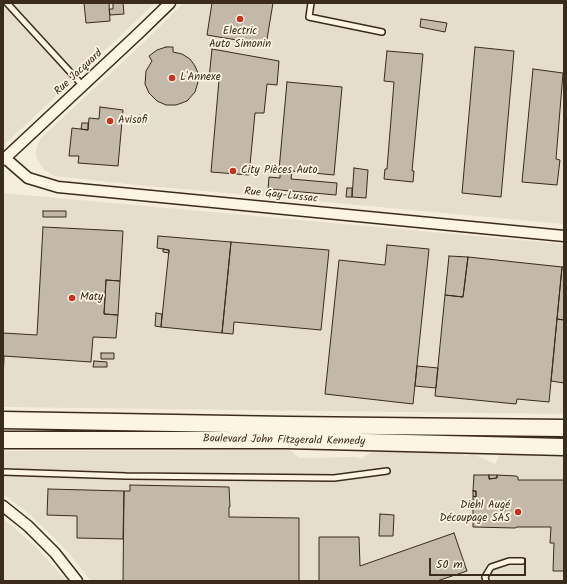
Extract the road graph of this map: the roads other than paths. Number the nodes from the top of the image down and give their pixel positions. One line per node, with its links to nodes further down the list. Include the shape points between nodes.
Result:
1 (7, 3): 5 (lane)
2 (170, 3): 5 (street, Rue Jacquard)
3 (311, 3): 4 (lane, via 310,17)
4 (382, 32)
5 (83, 86): 6 (street, Rue Jacquard)
6 (4, 159): 7 (street, Rue Gay-Lussac, via 28,178 58,187)
7 (564, 236)
8 (3, 420): 9 (main road, Boulevard John Fitzgerald Kennedy)
9 (564, 428)
10 (3, 440): 11 (main road, Boulevard John Fitzgerald Kennedy, via 288,440)
11 (564, 447)
12 (387, 471): 13 (lane, via 334,478)
13 (3, 472)
14 (3, 506): 16 (street, via 55,553)
15 (522, 561): 17 (lane, via 509,561 491,567 485,577)
16 (77, 581)
17 (486, 581)

